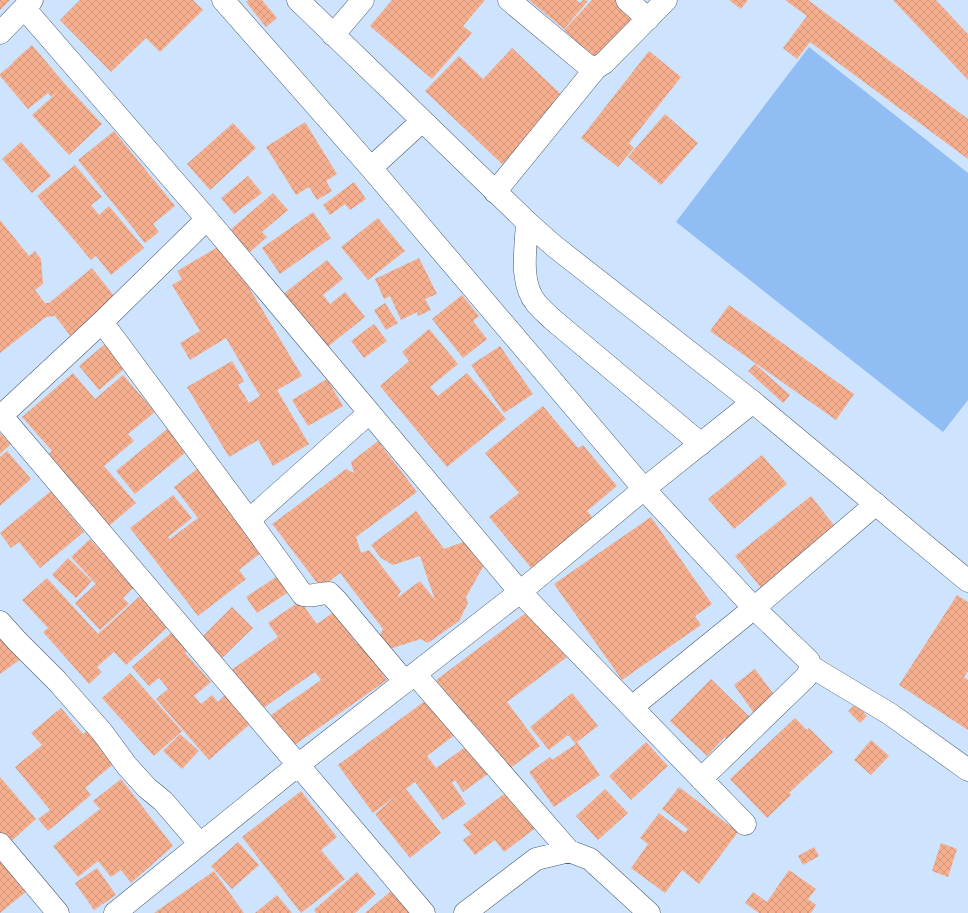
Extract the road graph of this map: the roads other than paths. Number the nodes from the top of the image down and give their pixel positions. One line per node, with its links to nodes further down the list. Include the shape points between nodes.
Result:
1 (223, 0): 13 (street)
2 (298, 0): 10 (street)
3 (363, 0): 10 (street)
4 (509, 0): 11 (street, via 587,65)
5 (627, 0): 8 (street)
6 (666, 0): 8 (street)
7 (28, 4): 9 (street); 15 (street)
8 (648, 19): 11 (street)
9 (0, 33)
10 (333, 35): 12 (street)
11 (596, 68): 14 (street)
12 (422, 121): 13 (street); 14 (street)
13 (371, 168): 22 (street)
14 (496, 192): 16 (street)
15 (207, 219): 17 (street); 19 (street)
16 (527, 222): 18 (street); 21 (street, via 525,272 528,288 536,303)
17 (102, 322): 20 (street); 24 (street)
18 (753, 402): 21 (street); 23 (street)
19 (369, 413): 24 (street); 27 (street)
20 (1, 416): 33 (street)
21 (701, 444): 22 (street)
22 (644, 489): 27 (street); 28 (street)
23 (876, 504): 25 (street); 26 (street); 28 (street)
24 (249, 520): 31 (street, via 303,595 311,597 329,593)
25 (968, 563)
26 (968, 581)
27 (520, 592): 31 (street); 32 (street)
28 (754, 608): 30 (street, via 809,661); 32 (street)
29 (0, 622): 38 (street, via 57,681 132,771 163,801)
30 (810, 666): 34 (street, via 890,714); 35 (street, via 810,672 806,677)
31 (410, 678): 33 (street); 39 (street)
32 (632, 707): 35 (street)
33 (298, 765): 38 (street); 42 (street)
34 (968, 770)
35 (701, 779): 36 (street)
36 (745, 824)
37 (0, 844): 40 (street)
38 (200, 844): 41 (street)
39 (569, 851): 43 (street, via 536,859); 44 (street, via 590,859)
40 (58, 913)
41 (115, 913)
42 (424, 913)
43 (465, 913)
44 (650, 913)

